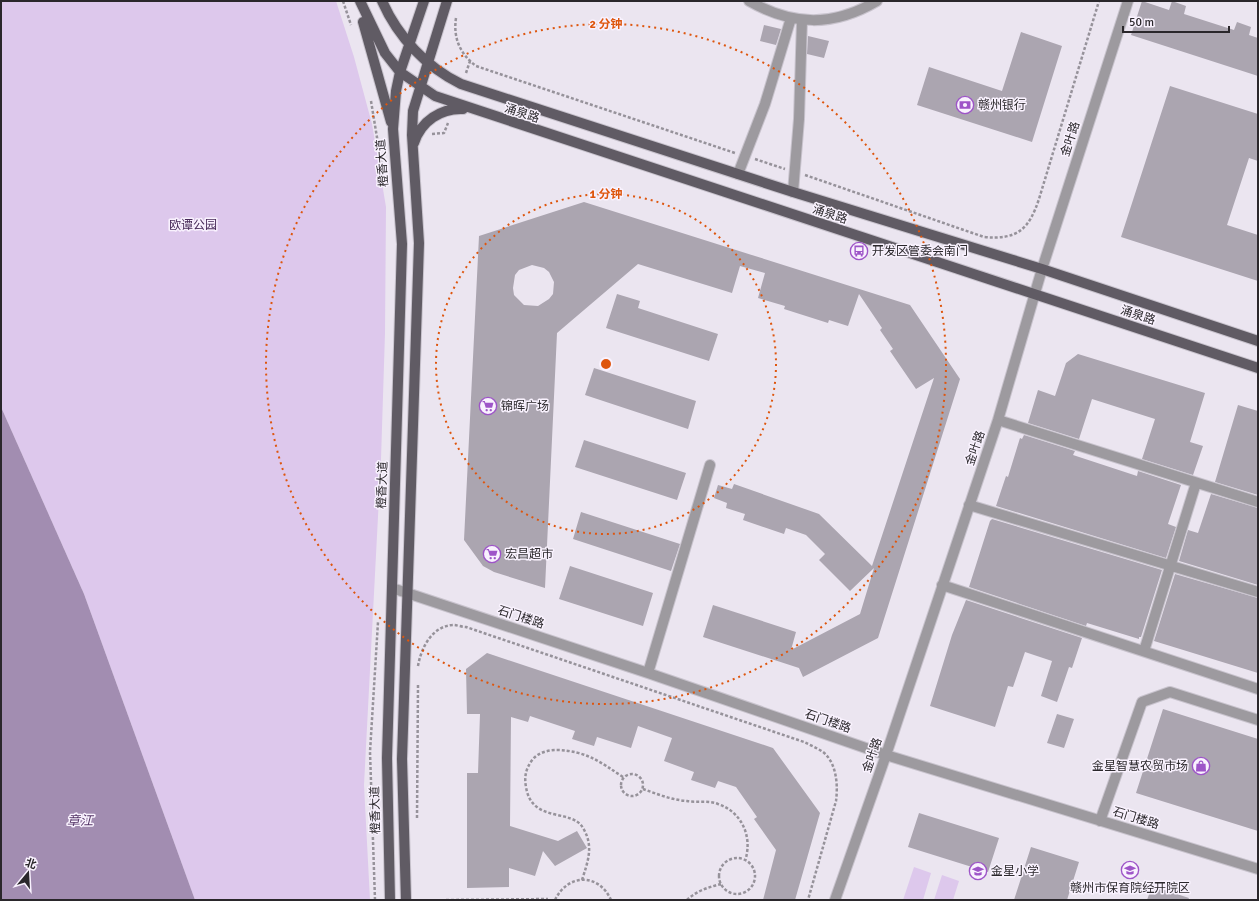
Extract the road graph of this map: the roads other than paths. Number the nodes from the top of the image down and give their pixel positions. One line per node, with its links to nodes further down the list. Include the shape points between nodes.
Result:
1 (356, 1): 16 (main road)
2 (360, 1): 13 (main road, 涌泉路, via 385,53)
3 (382, 1): 11 (main road, 涌泉路, via 396,30)
4 (424, 1): 11 (main road, 橙香大道)
5 (447, 1): 12 (main road)
6 (749, 1): 9 (street, via 770,12)
7 (877, 1): 10 (street, via 840,18)
8 (1128, 1): 20 (street, 金叶路)
9 (791, 18): 10 (street); 18 (street, via 765,104)
10 (802, 20): 19 (street, via 799,119)
11 (409, 44): 12 (main road, 涌泉路); 13 (main road, 橙香大道)
12 (428, 63): 14 (main road); 18 (main road, 涌泉路, via 444,76 461,84)
13 (400, 72): 14 (main road, 涌泉路); 16 (main road, 橙香大道)
14 (420, 86): 15 (main road, 涌泉路, via 434,96); 17 (main road, via 413,111)
15 (474, 111): 17 (main road, via 456,109 431,118 420,131); 21 (main road, 涌泉路)
16 (393, 130): 31 (main road, 橙香大道, via 402,244)
17 (413, 147): 33 (main road, via 419,243)
18 (738, 174): 19 (main road, 涌泉路)
19 (793, 192): 20 (main road, 涌泉路)
20 (1042, 269): 21 (street, 金叶路); 22 (main road, 涌泉路)
21 (1035, 295): 23 (main road, 涌泉路); 24 (street, 金叶路)
22 (1258, 341)
23 (1258, 368)
24 (998, 420): 26 (street); 28 (street, 金叶路)
25 (710, 465): 35 (street)
26 (1196, 483): 27 (street); 29 (street)
27 (1258, 502)
28 (969, 505): 29 (street); 30 (street, 金叶路)
29 (1170, 566): 32 (street); 34 (street)
30 (942, 585): 34 (street); 38 (street, 金叶路)
31 (392, 588): 33 (street, 石门楼路); 41 (main road, 橙香大道, via 388,758)
32 (1258, 592)
33 (408, 593): 35 (street, 石门楼路); 42 (main road, via 402,759)
34 (1144, 651): 36 (street)
35 (648, 673): 38 (street, 石门楼路)
36 (1258, 689)
37 (1258, 720): 39 (street, via 1170,692 1142,702)
38 (886, 755): 39 (street, 石门楼路); 43 (street, 金叶路)
39 (1100, 821): 40 (street, 石门楼路)
40 (1258, 870)
41 (390, 900)
42 (406, 900)
43 (835, 900)

